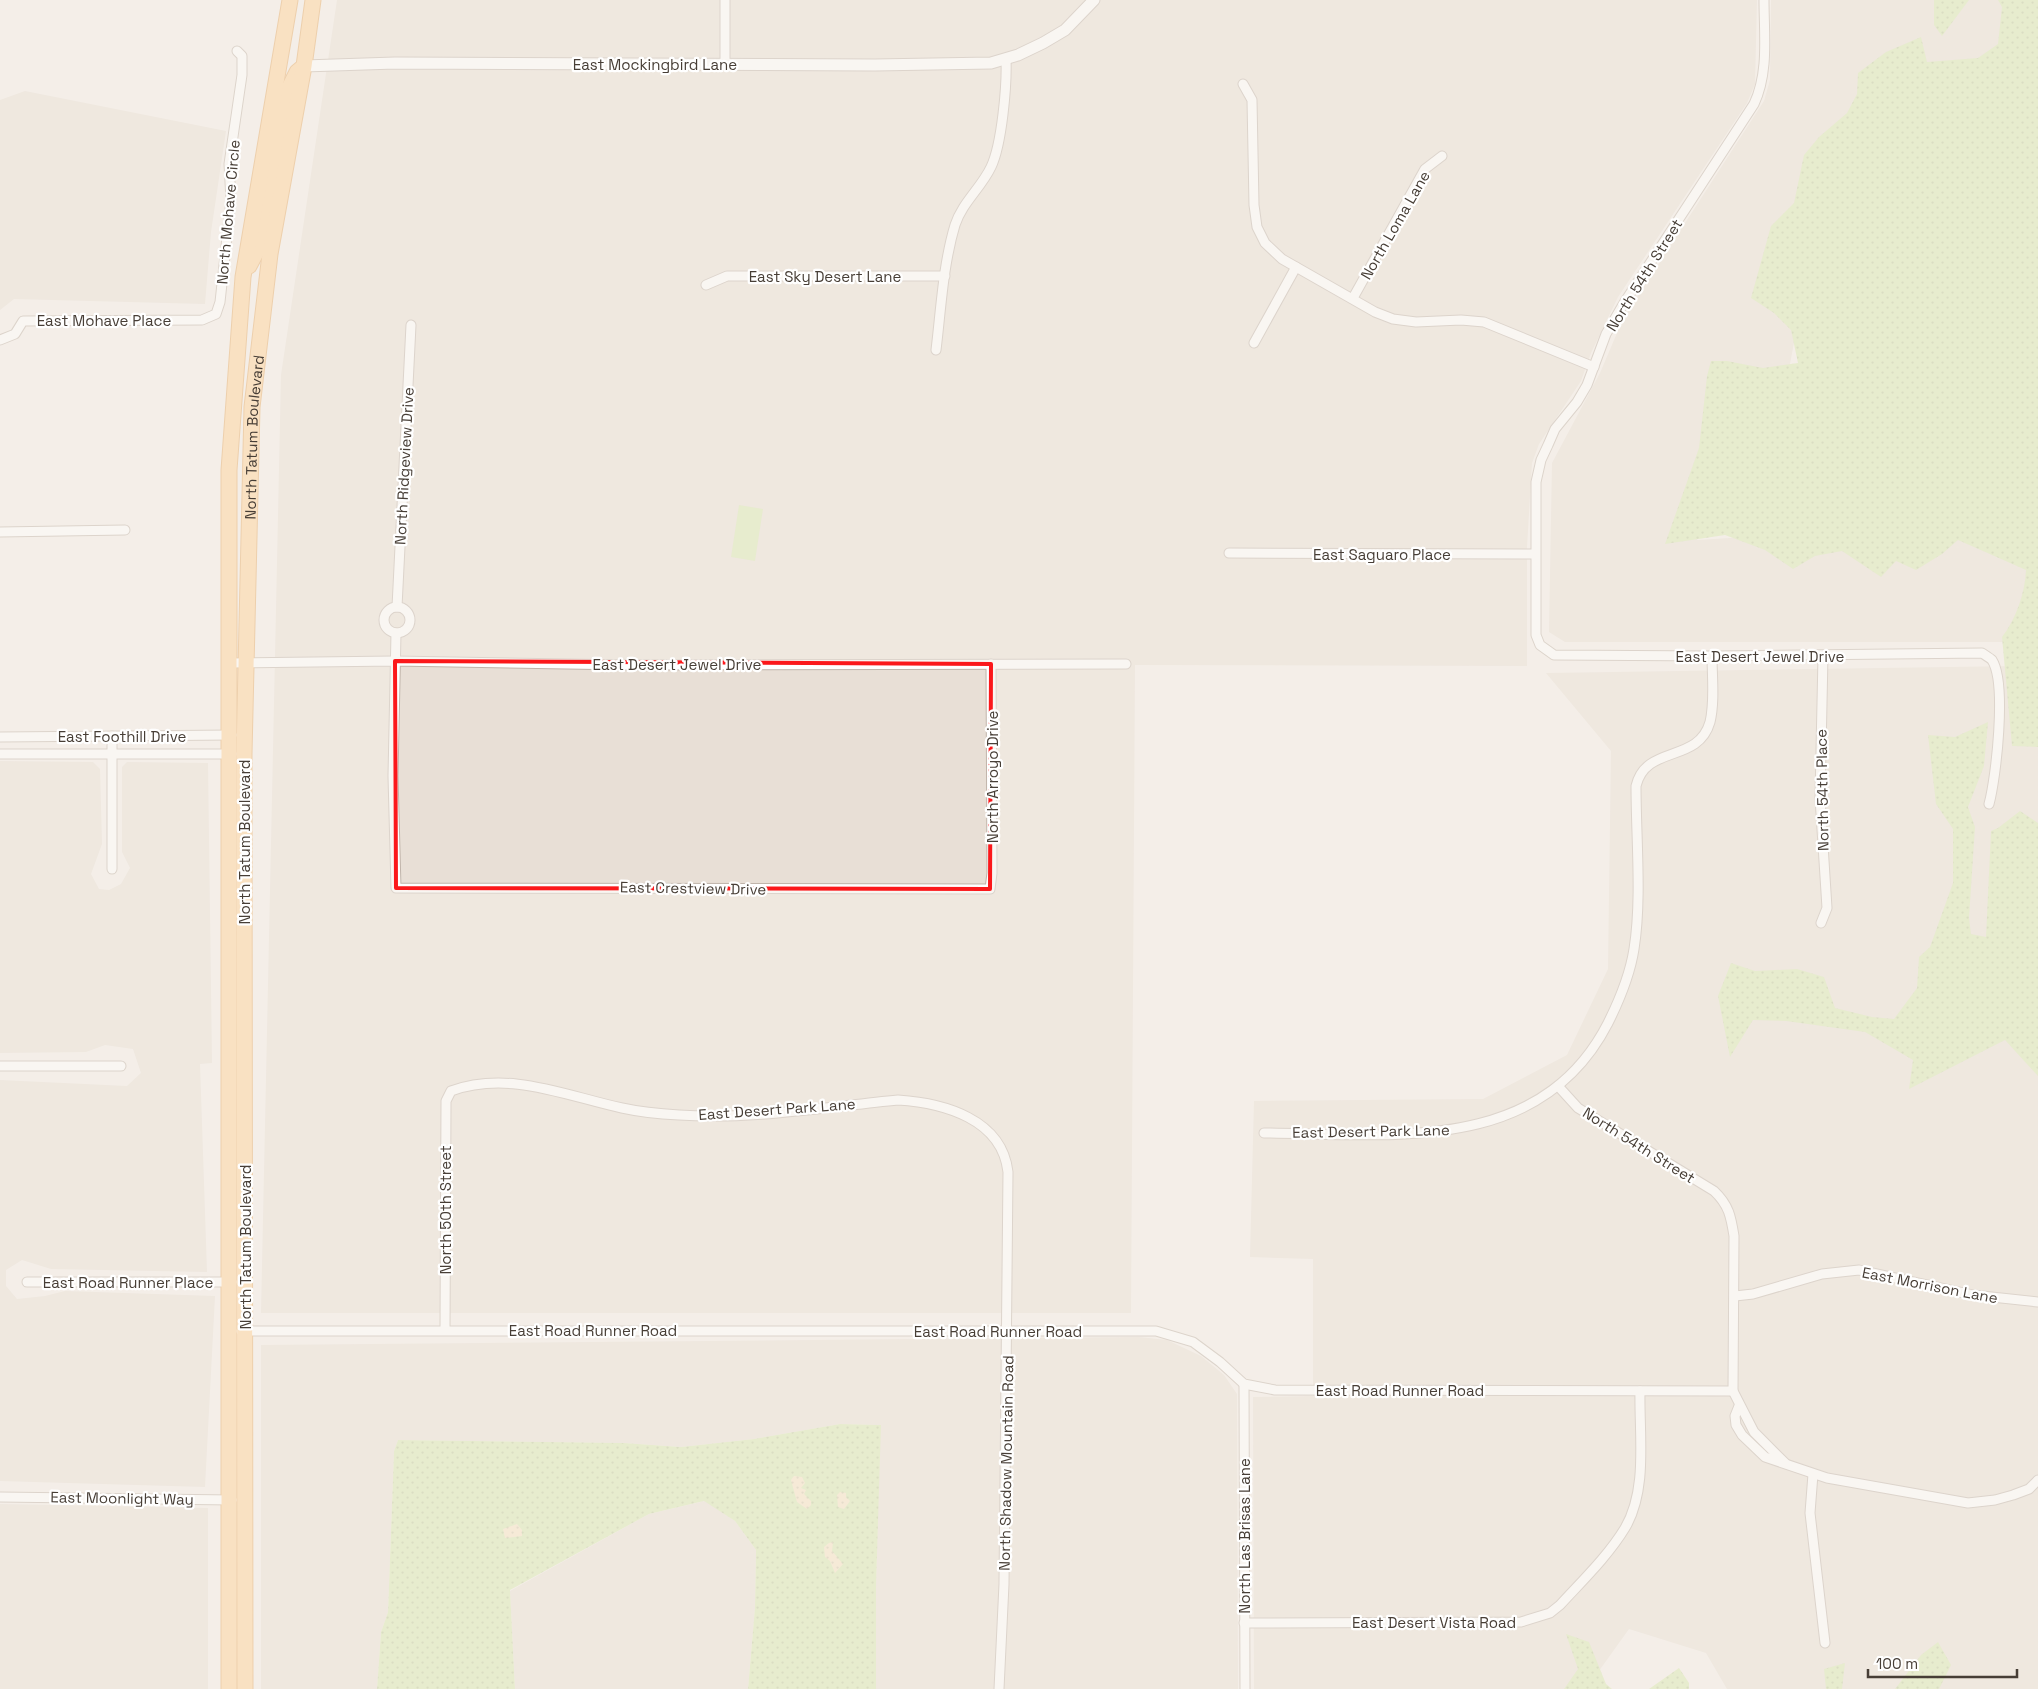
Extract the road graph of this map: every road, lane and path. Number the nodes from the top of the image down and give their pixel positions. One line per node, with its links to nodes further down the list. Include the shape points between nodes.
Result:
1 (290, 0): 14 (main road, North Tatum Boulevard)
2 (313, 0): 9 (main road, North Tatum Boulevard)
3 (725, 0): 8 (street)
4 (1094, 0): 7 (street, East Mockingbird Lane, via 1065,30)
5 (1764, 0): 22 (street, North 54th Street, via 1764,72 1757,97 1729,145 1624,303 1606,334)
6 (237, 51): 17 (street, North Mohave Circle, via 242,56 242,74 229,164 230,208)
7 (1006, 59): 8 (street, East Mockingbird Lane, via 972,64); 13 (street, via 998,145 991,167 955,224)
8 (725, 64): 9 (street, East Mockingbird Lane, via 395,63)
9 (304, 66): 14 (main road, via 289,88 258,249); 34 (main road, North Tatum Boulevard, via 260,322 252,407)
10 (1243, 84): 12 (street, via 1252,100 1257,227 1265,243)
11 (1442, 156): 16 (street, North Loma Lane, via 1425,169)
12 (1296, 268): 16 (street); 20 (street)
13 (945, 276): 15 (street, East Sky Desert Lane, via 727,276); 21 (street)
14 (243, 277): 33 (main road, North Tatum Boulevard, via 229,470)
15 (706, 285)
16 (1353, 298): 22 (street, via 1393,319 1484,322)
17 (216, 314): 19 (street, East Mohave Place, via 202,320 23,321 15,334)
18 (411, 325): 27 (street, North Ridgeview Drive)
19 (0, 340)
20 (1254, 343)
21 (936, 350)
22 (1594, 367): 26 (street, North 54th Street, via 1577,402 1555,429 1541,460 1536,482)
23 (125, 530): 24 (street)
24 (0, 532)
25 (1229, 553): 26 (street, East Saguaro Place)
26 (1535, 554): 29 (street, North 54th Street, via 1536,635)
27 (397, 607): 28 (street, via 385,613 384,622 388,630); 28 (street, via 405,609 410,620 407,628)
28 (396, 633): 32 (street)
29 (1540, 645): 30 (street, East Desert Jewel Drive, via 1554,655)
30 (1712, 656): 31 (street, East Desert Jewel Drive); 51 (street, via 1712,705 1709,723 1698,742 1648,764 1639,775 1636,786 1637,927 1629,974 1602,1034 1585,1058)
31 (1823, 656): 45 (street, East Desert Jewel Drive, via 1982,653 1992,660 1998,691 1998,743); 48 (street, North 54th Place, via 1820,798 1828,908)
32 (395, 661): 34 (street, East Desert Jewel Drive); 35 (street, East Desert Jewel Drive, via 626,665); 47 (street, East Crestview Drive, via 393,776 396,888)
33 (227, 663): 34 (street, East Desert Jewel Drive); 39 (main road, North Tatum Boulevard)
34 (246, 663): 37 (main road, North Tatum Boulevard)
35 (991, 664): 36 (street, East Desert Jewel Drive); 47 (street, North Arroyo Drive)
36 (1126, 664)
37 (244, 735): 39 (street, East Foothill Drive); 44 (main road, North Tatum Boulevard)
38 (112, 736): 39 (street, East Foothill Drive); 40 (street, East Foothill Drive); 41 (street)
39 (228, 736): 43 (main road, North Tatum Boulevard)
40 (0, 737)
41 (112, 753): 42 (street, East Foothill Drive); 43 (street, East Foothill Drive); 46 (street)
42 (0, 754)
43 (228, 754): 44 (street, East Foothill Drive); 56 (main road, North Tatum Boulevard)
44 (244, 754): 57 (main road, North Tatum Boulevard)
45 (1989, 804)
46 (112, 869)
47 (990, 889)
48 (1821, 922)
49 (0, 1066): 50 (street)
50 (121, 1066)
51 (1558, 1086): 54 (street, East Desert Park Lane, via 1500,1118 1461,1129 1402,1133); 58 (street, North 54th Street, via 1578,1108 1724,1201 1730,1211 1734,1236)
52 (451, 1091): 53 (street, East Desert Park Lane, via 490,1084 544,1087 622,1108 697,1116 918,1101); 60 (street, North 50th Street, via 446,1102)
53 (982, 1125): 63 (street, North Shadow Mountain Road, via 995,1137 1007,1162)
54 (1264, 1133)
55 (27, 1282): 56 (street, East Road Runner Place)
56 (229, 1282): 57 (street, East Road Runner Place); 61 (main road, North Tatum Boulevard)
57 (245, 1282): 62 (main road, North Tatum Boulevard)
58 (1735, 1296): 59 (street, East Morrison Lane, via 1822,1274 1859,1270 1973,1295); 66 (street, North 54th Street)
59 (2038, 1302)
60 (445, 1330): 62 (street, East Road Runner Road); 63 (street, East Road Runner Road)
61 (229, 1331): 62 (street, East Road Runner Road); 70 (main road, North Tatum Boulevard)
62 (244, 1331): 71 (main road, North Tatum Boulevard)
63 (1007, 1331): 64 (street, East Road Runner Road, via 1156,1331 1172,1334 1204,1349); 76 (street, North Shadow Mountain Road, via 1004,1584)
64 (1244, 1384): 65 (street, East Road Runner Road, via 1275,1390); 72 (street, North Las Brisas Lane)
65 (1640, 1391): 66 (street, East Road Runner Road); 72 (street, East Desert Vista Road, via 1640,1482 1633,1511 1619,1537 1560,1605 1550,1612 1521,1622)
66 (1733, 1391): 67 (street, via 1739,1406 1735,1416 1742,1435 1765,1457)
67 (1813, 1474): 68 (street, via 1968,1503 2013,1495 2029,1489); 73 (street, via 1810,1513)
68 (2038, 1480)
69 (0, 1496): 70 (street, East Moonlight Way)
70 (229, 1500): 71 (street, East Moonlight Way); 74 (main road, North Tatum Boulevard)
71 (245, 1501): 75 (main road, North Tatum Boulevard)
72 (1244, 1623): 77 (street, North Las Brisas Lane)
73 (1825, 1643)
74 (229, 1689)
75 (245, 1689)
76 (999, 1689)
77 (1245, 1689)

